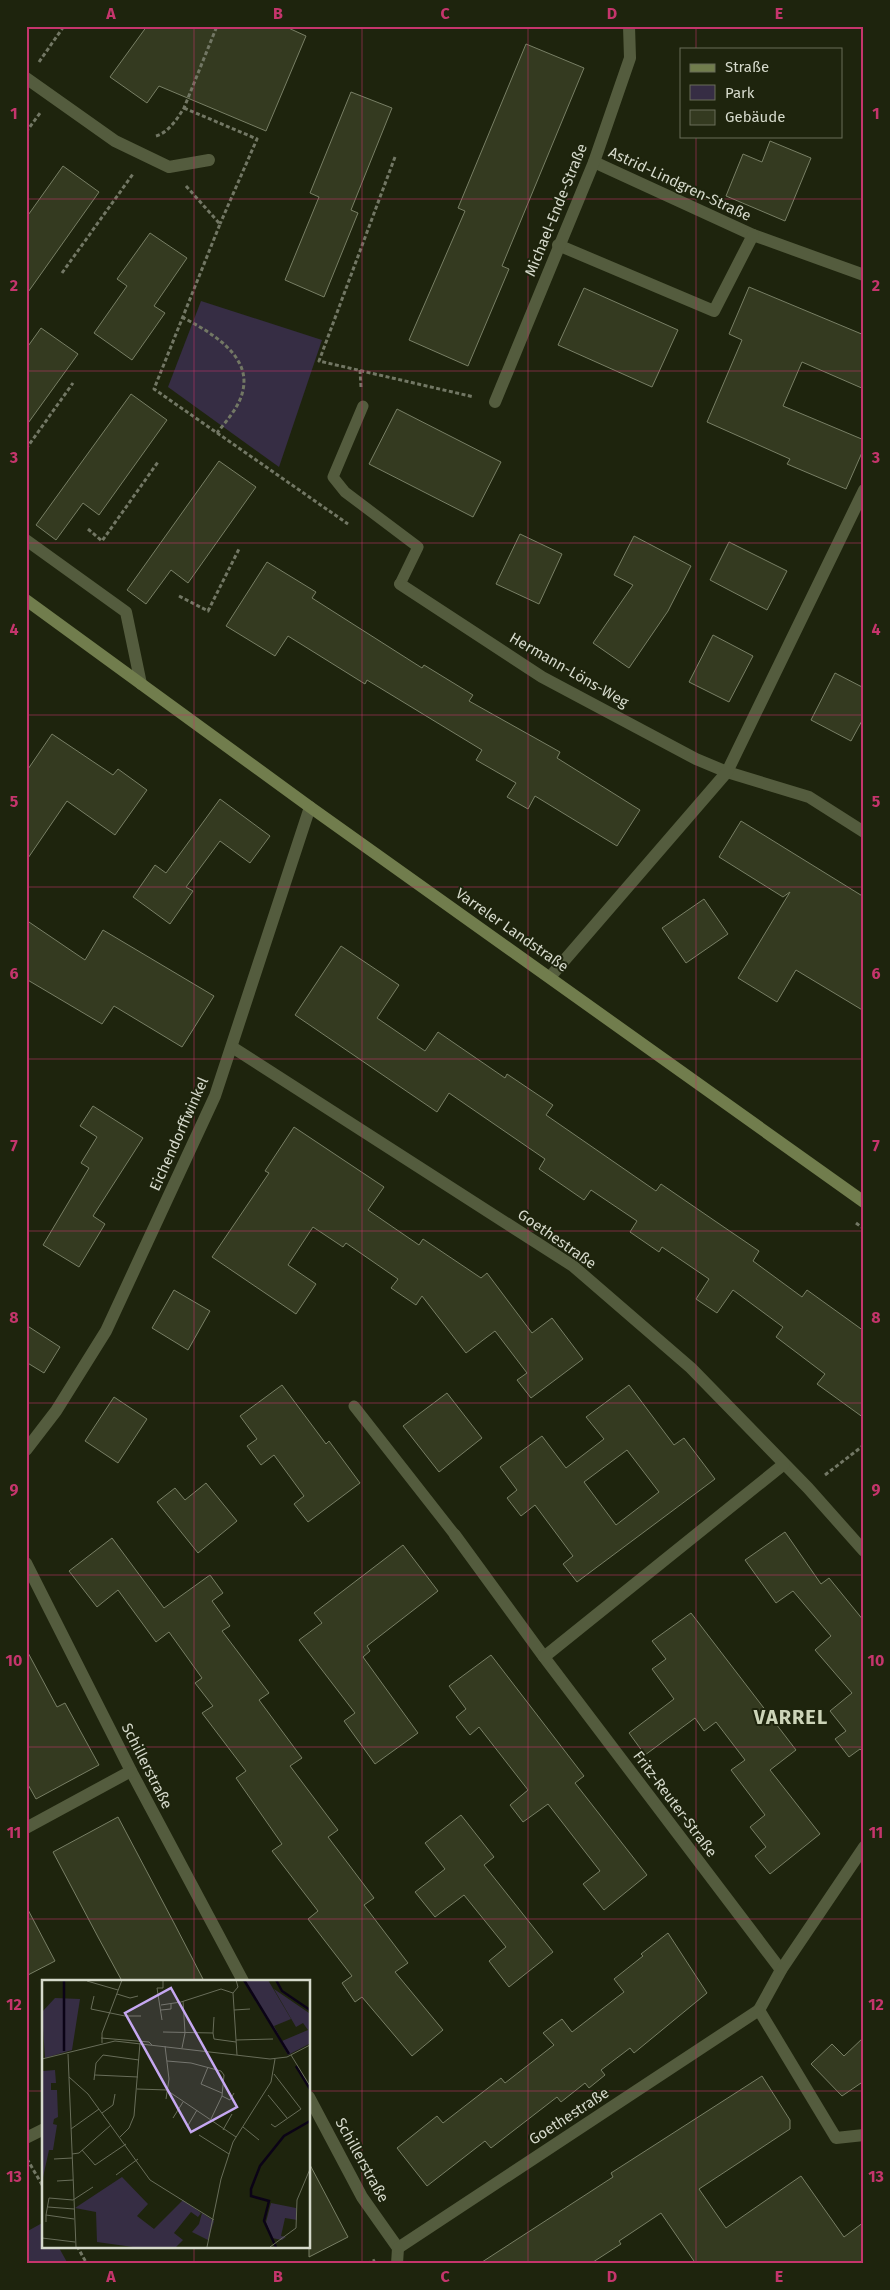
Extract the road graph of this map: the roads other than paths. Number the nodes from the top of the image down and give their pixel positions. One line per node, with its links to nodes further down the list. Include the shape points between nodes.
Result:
1 (629, 26): 4 (street, Michael-Ende-Straße, via 630,58)
2 (26, 79): 3 (street, via 116,141 168,167)
3 (209, 160)
4 (594, 162): 5 (street, Astrid-Lindgren-Straße); 6 (street, Michael-Ende-Straße)
5 (752, 236): 6 (street, Astrid-Lindgren-Straße, via 714,311); 7 (street, Astrid-Lindgren-Straße)
6 (558, 246): 8 (street, Michael-Ende-Straße)
7 (864, 275)
8 (494, 402)
9 (363, 406): 12 (lane, via 333,477 345,492 418,547)
10 (864, 490): 15 (street)
11 (26, 540): 14 (street, via 126,612)
12 (400, 584): 15 (street, Hermann-Löns-Weg, via 542,677 696,759)
13 (26, 600): 14 (main road, Varreler Landstraße)
14 (141, 684): 16 (main road, Varreler Landstraße)
15 (727, 772): 17 (street, Hermann-Löns-Weg, via 809,796); 18 (street)
16 (310, 807): 18 (main road, Varreler Landstraße); 19 (street, Eichendorffwinkel)
17 (864, 832)
18 (550, 977): 20 (main road, Varreler Landstraße)
19 (232, 1047): 22 (street, Eichendorffwinkel, via 215,1096 106,1331 56,1411); 23 (street, Goethestraße, via 573,1266 691,1368)
20 (864, 1202)
21 (354, 1406): 24 (lane)
22 (26, 1450)
23 (784, 1464): 25 (street, Goethestraße); 27 (street)
24 (455, 1535): 27 (street, Fritz-Reuter-Straße)
25 (864, 1551)
26 (26, 1563): 28 (street, Schillerstraße)
27 (544, 1657): 31 (street, Fritz-Reuter-Straße)
28 (131, 1771): 29 (street); 32 (street, Schillerstraße)
29 (26, 1828)
30 (864, 1846): 31 (street, Goethestraße)
31 (780, 1970): 33 (street, Goethestraße)
32 (242, 1980)
33 (759, 2010): 36 (street, via 836,2138); 38 (street, Goethestraße)
34 (310, 2099): 38 (street, Schillerstraße, via 362,2197)
35 (42, 2130): 37 (street)
36 (864, 2135)
37 (26, 2138)
38 (398, 2248): 39 (street)
39 (398, 2264)

